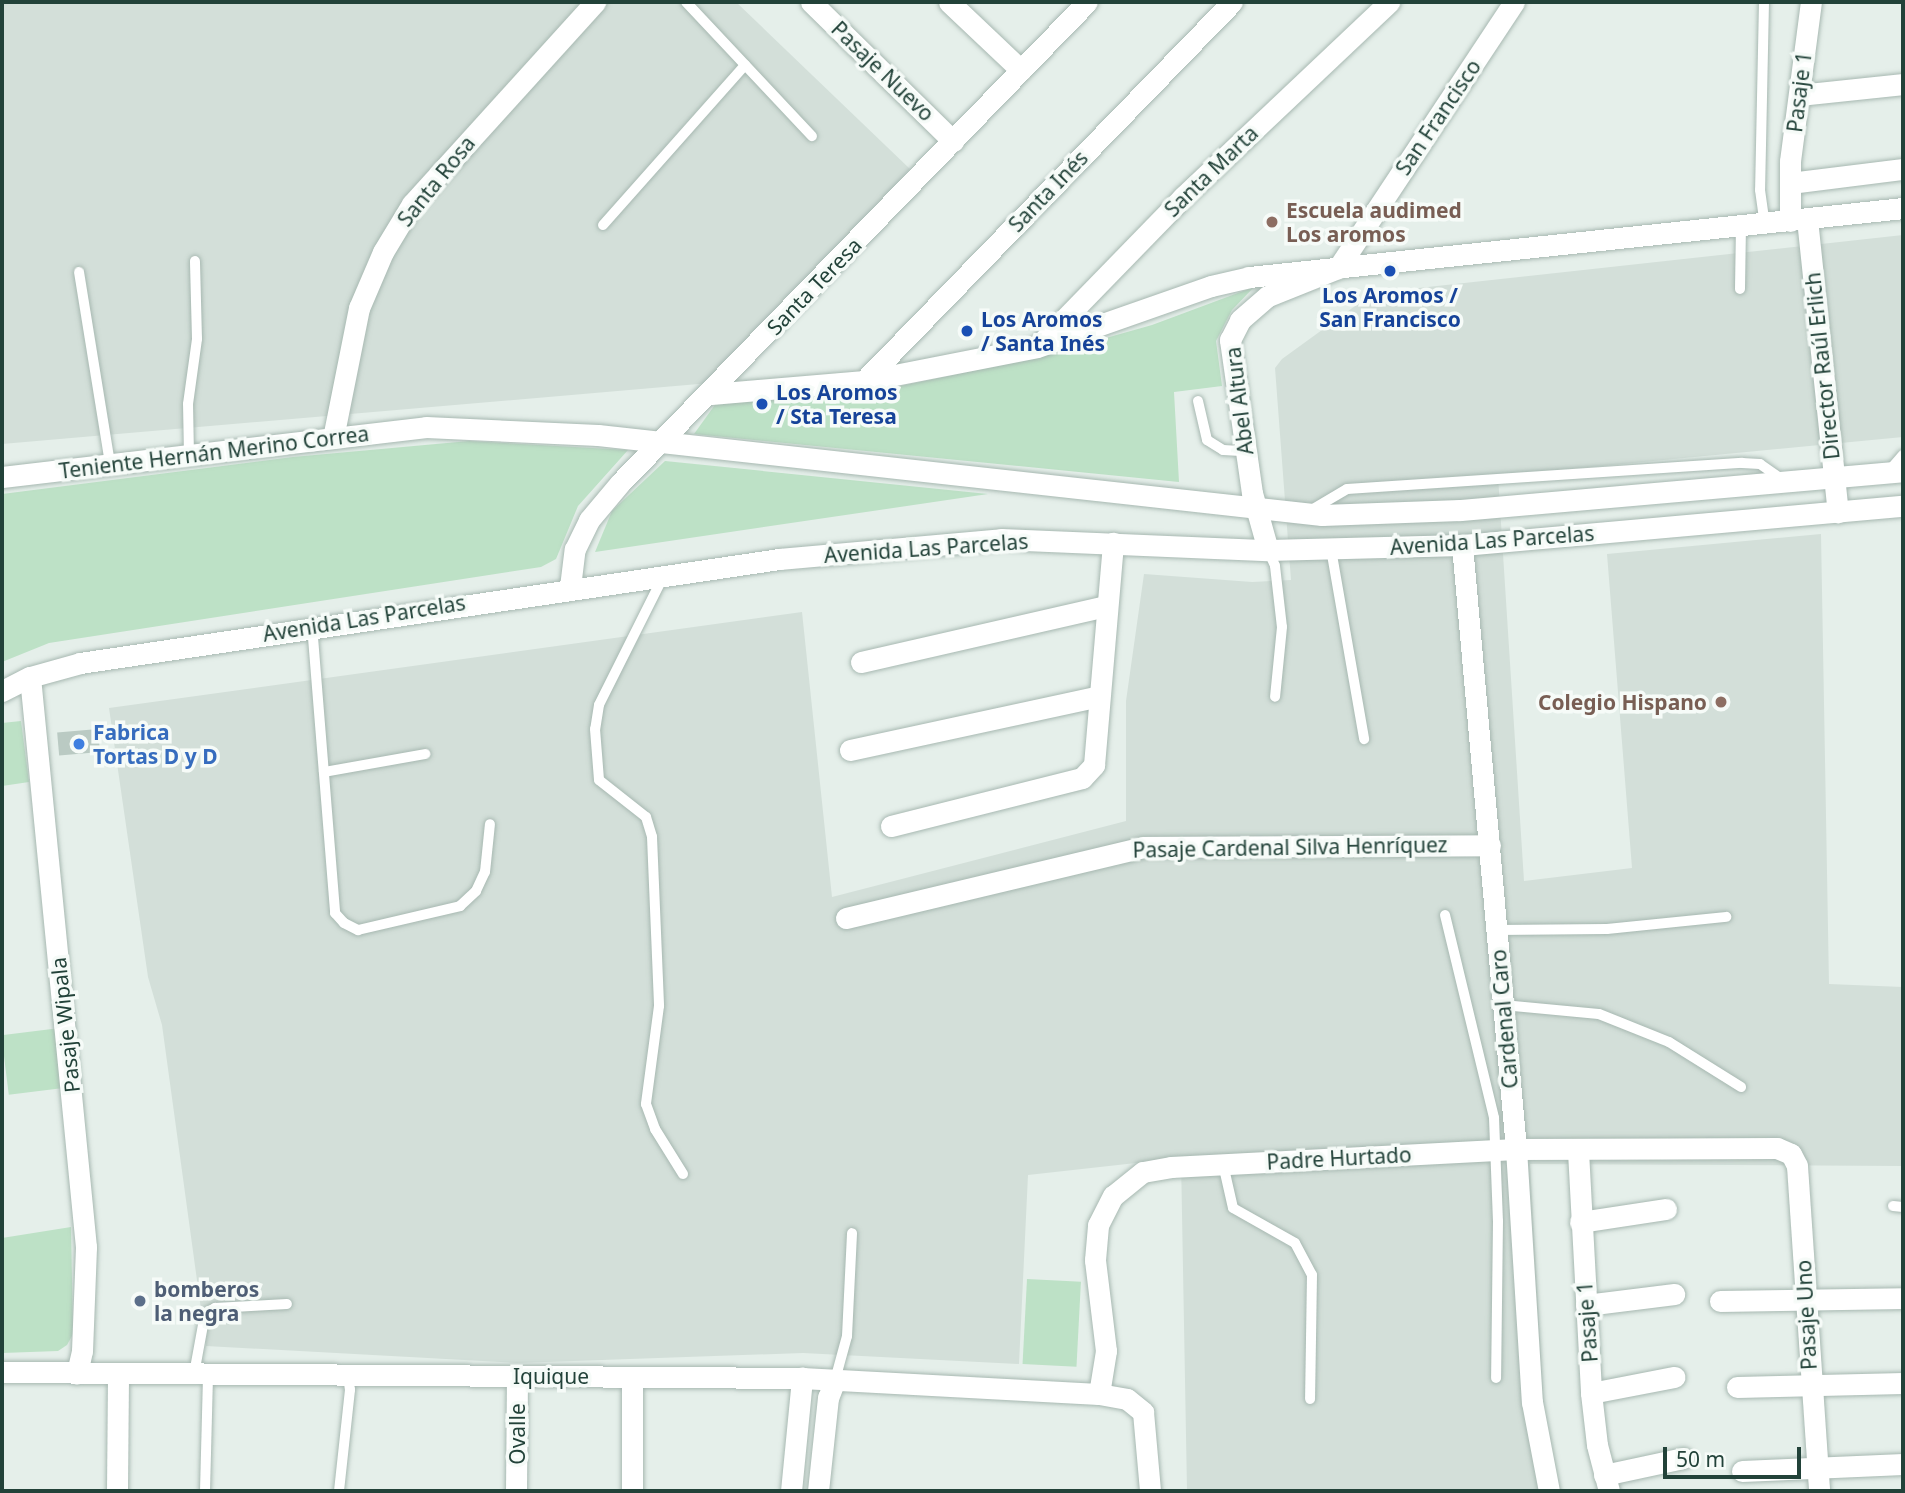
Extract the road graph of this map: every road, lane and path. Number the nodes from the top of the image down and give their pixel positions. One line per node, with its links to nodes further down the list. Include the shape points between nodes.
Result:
1 (595, 2): 33 (street, Santa Rosa, via 412,204 383,252 359,309)
2 (686, 2): 11 (lane)
3 (811, 2): 16 (street, Pasaje Nuevo)
4 (949, 2): 12 (street)
5 (1087, 2): 12 (street, Santa Teresa)
6 (1232, 2): 29 (street, Santa Inés)
7 (1390, 2): 28 (street, Santa Marta, via 1183,197)
8 (1514, 2): 25 (street, San Francisco)
9 (1764, 2): 21 (lane, via 1760,190)
10 (1811, 2): 14 (street, Pasaje 1)
11 (745, 65): 15 (lane); 22 (lane)
12 (1021, 70): 16 (street, Santa Teresa)
13 (1903, 80): 14 (street)
14 (1799, 95): 18 (street, Pasaje 1)
15 (813, 136)
16 (953, 141): 30 (street, Santa Teresa)
17 (1903, 169): 18 (street)
18 (1790, 183): 20 (street, Pasaje 1)
19 (1903, 208): 20 (street)
20 (1798, 220): 21 (street); 41 (street, Director Raúl Erlich)
21 (1765, 224): 23 (street)
22 (603, 225)
23 (1741, 227): 25 (street); 27 (lane)
24 (195, 261): 36 (lane, via 197,339 188,404)
25 (1338, 268): 28 (street, via 1211,286); 35 (street, Abel Altura, via 1268,296 1235,330 1230,340 1232,367)
26 (79, 272): 38 (lane)
27 (1740, 289)
28 (1037, 347): 29 (street)
29 (864, 381): 30 (street)
30 (711, 394): 34 (street, Santa Teresa)
31 (1198, 401): 35 (lane, via 1207,440 1223,450)
32 (426, 427): 33 (street, Teniente Hernán Merino Correa); 34 (street, Avenida Las Parcelas, via 539,430)
33 (333, 438): 36 (street, Teniente Hernán Merino Correa)
34 (662, 443): 43 (street, Avenida Las Parcelas); 50 (street, Santa Teresa, via 589,520 575,549)
35 (1245, 451): 43 (street, Abel Altura)
36 (189, 455): 38 (street, Teniente Hernán Merino Correa)
37 (1903, 455): 39 (lane)
38 (110, 464): 40 (street, Teniente Hernán Merino Correa)
39 (1896, 471): 41 (street, Avenida Las Parcelas)
40 (2, 477)
41 (1834, 477): 43 (street, Avenida Las Parcelas, via 1460,510 1305,514); 44 (street, Director Raúl Erlich)
42 (1903, 506): 44 (street, Avenida Las Parcelas)
43 (1255, 510): 48 (street, Abel Altura)
44 (1838, 512): 46 (street, Avenida Las Parcelas)
45 (1113, 543): 48 (street, Avenida Las Parcelas); 49 (street, Avenida Las Parcelas, via 1001,539); 51 (street)
46 (1462, 545): 47 (street, Avenida Las Parcelas); 64 (street, Cardenal Caro)
47 (1331, 549): 48 (street, Avenida Las Parcelas); 58 (lane)
48 (1268, 551): 57 (lane, via 1275,566 1282,627)
49 (665, 573): 50 (street, Avenida Las Parcelas); 75 (lane, via 599,705 595,729 598,780 646,817 652,837 659,1006 646,1104 655,1129)
50 (570, 587): 52 (street, Avenida Las Parcelas)
51 (1105, 606): 53 (street); 56 (street)
52 (312, 625): 54 (street, Avenida Las Parcelas, via 80,663); 61 (lane)
53 (862, 662)
54 (30, 677): 55 (street, Avenida Las Parcelas); 86 (street, Pasaje Wipala, via 86,1247)
55 (2, 691)
56 (1096, 697): 59 (street); 63 (street, via 1097,750 1094,765 1082,778)
57 (1275, 697)
58 (1364, 739)
59 (850, 750)
60 (425, 754): 61 (lane)
61 (324, 772): 62 (lane, via 335,913 358,930 460,906 476,891 485,872)
62 (491, 824)
63 (891, 826)
64 (1490, 845): 67 (street, Pasaje Cardenal Silva Henríquez, via 1143,847); 68 (street, Cardenal Caro)
65 (1445, 915): 72 (lane, via 1494,1118)
66 (1726, 917): 68 (lane, via 1607,929)
67 (846, 918)
68 (1497, 930): 69 (street, Cardenal Caro)
69 (1503, 1005): 70 (lane, via 1599,1014 1669,1042); 72 (street, Cardenal Caro)
70 (1741, 1087)
71 (1777, 1148): 73 (street, Padre Hurtado); 81 (street, Pasaje Uno, via 1791,1154 1797,1166)
72 (1506, 1150): 73 (street, Padre Hurtado); 74 (street, Padre Hurtado); 94 (lane); 115 (street, Cardenal Caro, via 1532,1402)
73 (1578, 1151): 77 (street, Pasaje 1)
74 (1223, 1164): 100 (street, Padre Hurtado, via 1143,1172 1122,1186 1101,1215 1095,1242 1106,1351); 101 (lane, via 1233,1208 1295,1243 1311,1275)
75 (683, 1174)
76 (1666, 1209): 77 (street)
77 (1580, 1222): 84 (street, Pasaje 1)
78 (852, 1233): 95 (lane, via 847,1336)
79 (1674, 1294): 84 (street)
80 (1903, 1298): 81 (street)
81 (1805, 1299): 82 (street); 97 (street, Pasaje Uno)
82 (1720, 1301)
83 (287, 1304): 88 (lane, via 215,1308 205,1314)
84 (1586, 1306): 99 (street, Pasaje 1)
85 (2, 1372): 86 (street, Iquique)
86 (77, 1373): 87 (street, Iquique)
87 (118, 1373): 88 (street, Iquique); 107 (street)
88 (201, 1374): 89 (street, Iquique); 108 (lane)
89 (348, 1375): 90 (street, Iquique); 109 (lane)
90 (517, 1376): 91 (street, Iquique); 110 (street, Ovalle)
91 (632, 1377): 93 (street, Iquique); 111 (street)
92 (1674, 1377): 99 (street)
93 (802, 1378): 95 (street, Iquique); 112 (street)
94 (1496, 1378)
95 (835, 1380): 100 (street, Iquique); 113 (street, via 828,1398)
96 (1903, 1383): 97 (street)
97 (1810, 1384): 98 (street); 104 (street, Pasaje Uno)
98 (1737, 1387)
99 (1591, 1393): 106 (street, Pasaje 1)
100 (1099, 1394): 114 (street, Iquique, via 1127,1399 1143,1412)
101 (1310, 1399)
102 (1683, 1458): 106 (street)
103 (1903, 1464): 104 (street)
104 (1816, 1465): 105 (street); 116 (street, Pasaje Uno)
105 (1742, 1471)
106 (1607, 1483)
107 (117, 1491)
108 (205, 1491)
109 (339, 1491)
110 (516, 1491)
111 (632, 1491)
112 (791, 1491)
113 (818, 1491)
114 (1150, 1491)
115 (1549, 1491)
116 (1819, 1491)

